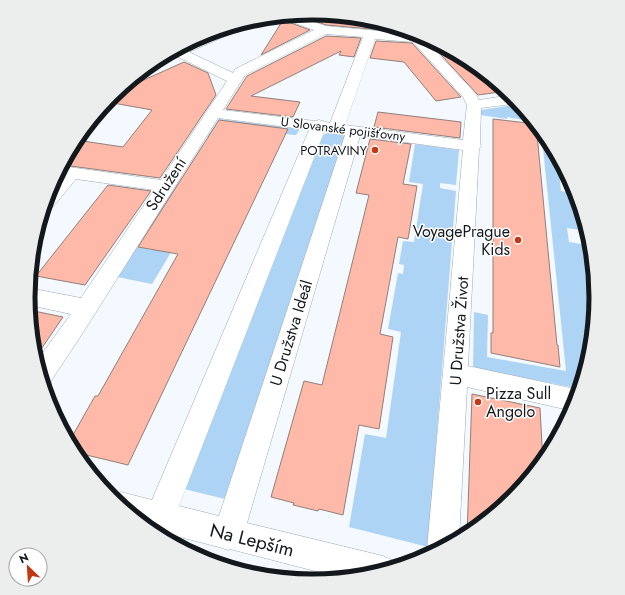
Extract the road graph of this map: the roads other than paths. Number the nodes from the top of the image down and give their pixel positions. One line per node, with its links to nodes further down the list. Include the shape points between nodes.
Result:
1 (298, 21): 2 (street)
2 (324, 30): 3 (street); 7 (street, Sdružení, via 240,72)
3 (370, 35): 4 (street); 11 (street, U Družstva Ideál)
4 (411, 38)
5 (429, 46): 9 (street, via 470,96)
6 (181, 53): 7 (street)
7 (235, 79): 10 (street, Sdružení)
8 (508, 100): 9 (street)
9 (474, 105): 12 (street, U Družstva Život)
10 (213, 113): 11 (street, U Slovanské pojišťovny); 14 (street, Sdružení)
11 (337, 128): 12 (street, U Slovanské pojišťovny); 21 (street, U Družstva Ideál); 22 (street, U Družstva Ideál)
12 (473, 146): 18 (street, U Družstva Život)
13 (66, 172): 14 (street)
14 (164, 186): 16 (street, Sdružení)
15 (35, 297): 16 (street)
16 (86, 308): 17 (street, Sdružení)
17 (44, 370)
18 (456, 374): 19 (street); 23 (street, U Družstva Život)
19 (571, 399)
20 (136, 511): 21 (street, Na Lepším)
21 (160, 517): 22 (street, Na Lepším)
22 (228, 534): 24 (street, Na Lepším)
23 (444, 542)
24 (371, 569)

